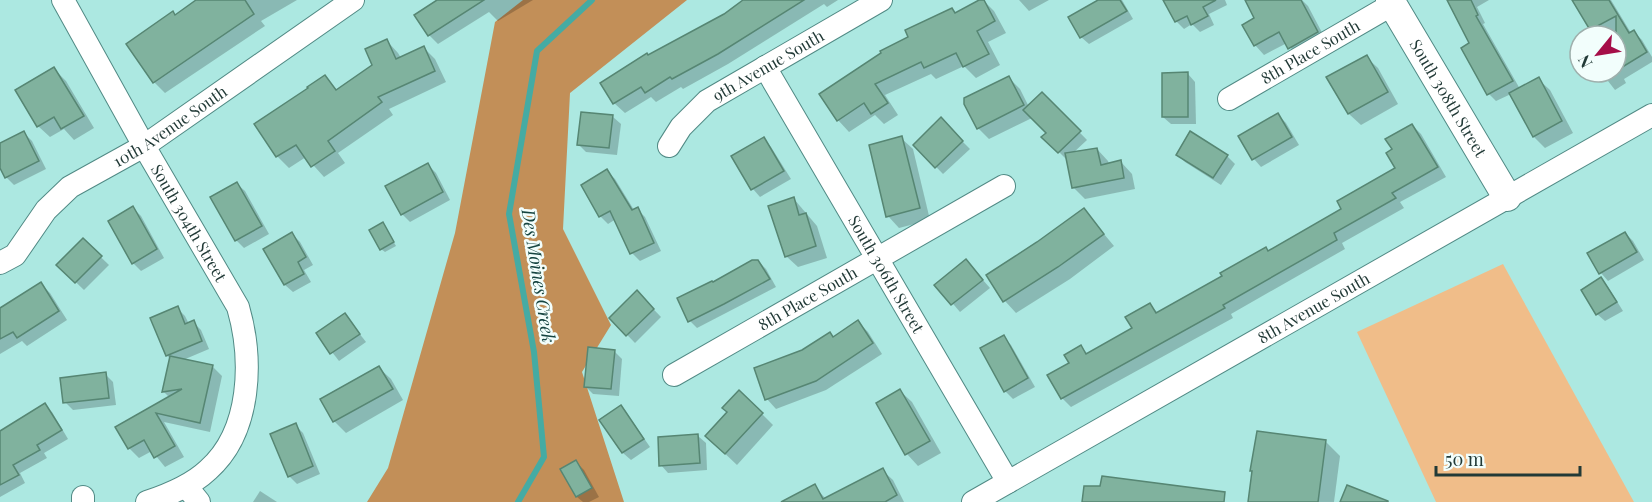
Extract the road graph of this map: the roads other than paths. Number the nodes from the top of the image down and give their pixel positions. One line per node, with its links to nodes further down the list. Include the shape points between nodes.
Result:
1 (63, 0): 8 (street, South 304th Street)
2 (353, 0): 8 (street, 10th Avenue South)
3 (881, 0): 5 (street, 9th Avenue South)
4 (1392, 2): 6 (street, 8th Place South); 11 (street, South 308th Street)
5 (765, 67): 9 (street, 9th Avenue South, via 707,101 681,127); 12 (street, South 306th Street)
6 (1229, 99)
7 (1652, 115): 11 (street, 8th Avenue South)
8 (144, 146): 13 (street, 10th Avenue South, via 70,187 46,210 15,255); 16 (street, South 304th Street, via 238,307 244,326 247,350 238,421 228,445)
9 (669, 146)
10 (1004, 186): 12 (street, 8th Place South)
11 (1507, 197): 15 (street, 8th Avenue South)
12 (877, 258): 14 (street, 8th Place South); 15 (street, South 306th Street)
13 (0, 263)
14 (674, 375)
15 (1008, 482): 18 (street, 8th Avenue South)
16 (192, 494): 17 (street)
17 (147, 502)
18 (973, 502)

